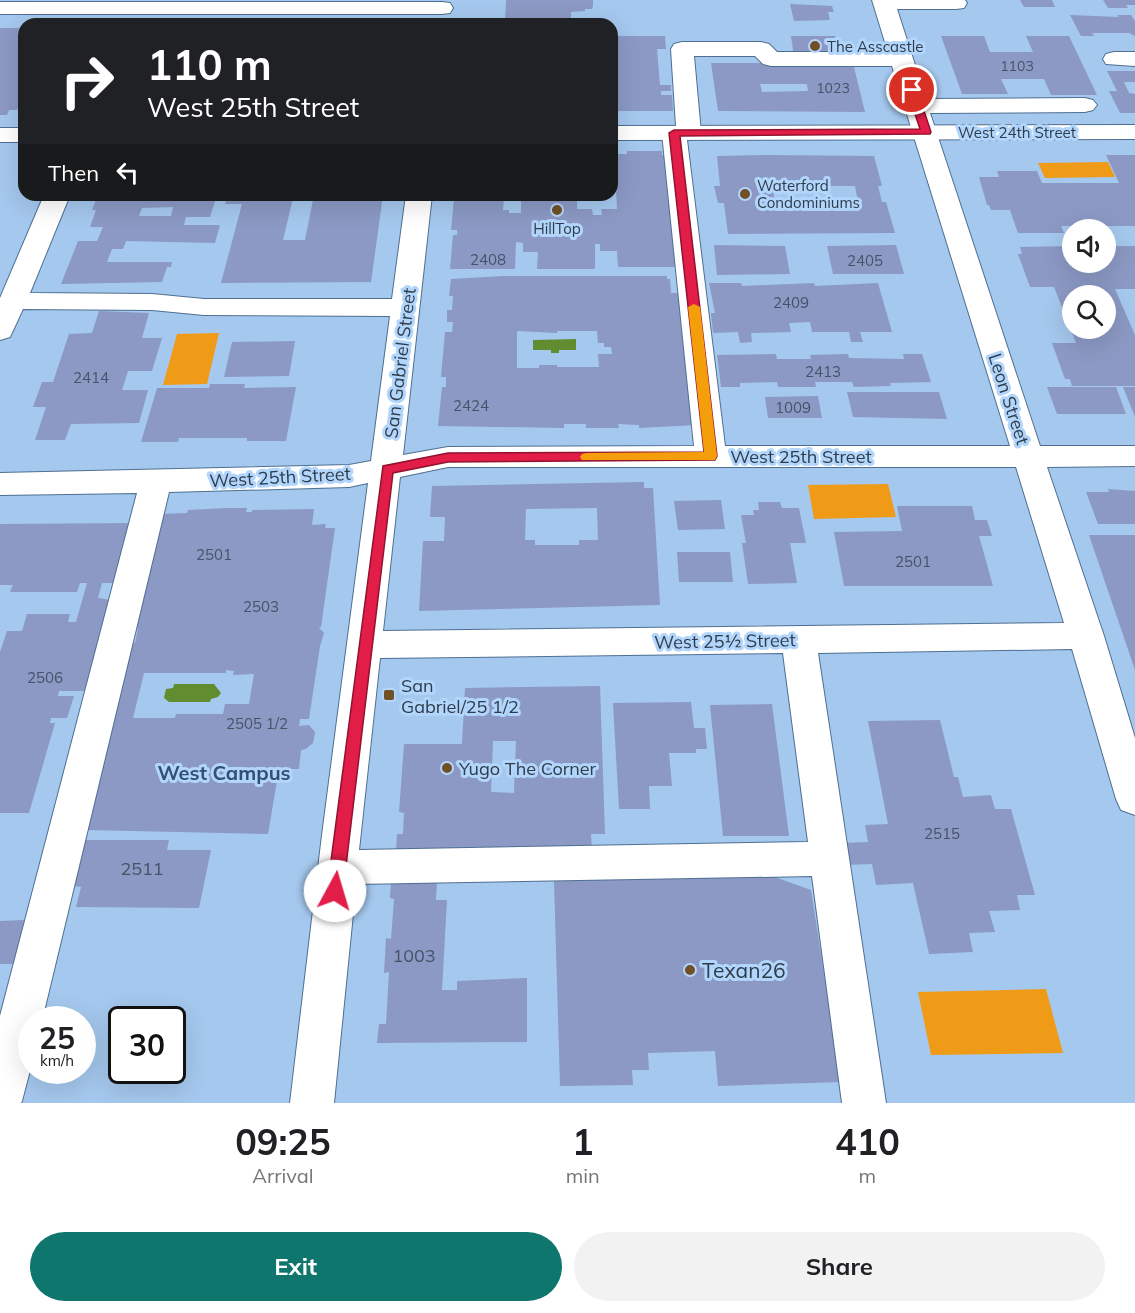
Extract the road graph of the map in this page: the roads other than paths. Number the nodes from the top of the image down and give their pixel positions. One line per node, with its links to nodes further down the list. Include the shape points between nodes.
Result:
1 (883, 1): 2 (street); 5 (street, Leon Street)
2 (956, 3)
3 (0, 8): 4 (street)
4 (442, 11)
5 (902, 59): 7 (street, Leon Street); 11 (street, via 771,59 761,50 682,49)
6 (1085, 105): 7 (street)
7 (917, 106): 8 (street, Leon Street)
8 (926, 132): 9 (street, West 24th Street); 11 (street, West 24th Street); 19 (street, Leon Street)
9 (1135, 132)
10 (618, 133): 11 (street, West 24th Street)
11 (682, 133): 18 (street)
12 (0, 135): 13 (street)
13 (18, 135)
14 (54, 201): 17 (street)
15 (418, 201): 16 (street, San Gabriel Street)
16 (406, 308): 17 (street, via 204,307 152,302); 21 (street, San Gabriel Street)
17 (6, 311)
18 (711, 456): 19 (street, West 25th Street); 21 (street, West 25th Street, via 448,457)
19 (1027, 456): 20 (street, West 25th Street); 24 (street, Leon Street)
20 (1135, 456)
21 (387, 469): 22 (street, West 25th Street, via 350,476); 26 (street, San Gabriel Street)
22 (156, 482): 23 (street, West 25th Street); 30 (street)
23 (0, 484)
24 (1087, 636): 25 (street, West 25½ Street); 27 (street, Leon Street)
25 (799, 640): 26 (street, West 25½ Street); 28 (street)
26 (364, 645): 29 (street, San Gabriel Street)
27 (1135, 798)
28 (830, 859): 29 (street); 32 (street)
29 (338, 867): 31 (street, San Gabriel Street)
30 (0, 1101)
31 (312, 1103)
32 (864, 1103)

